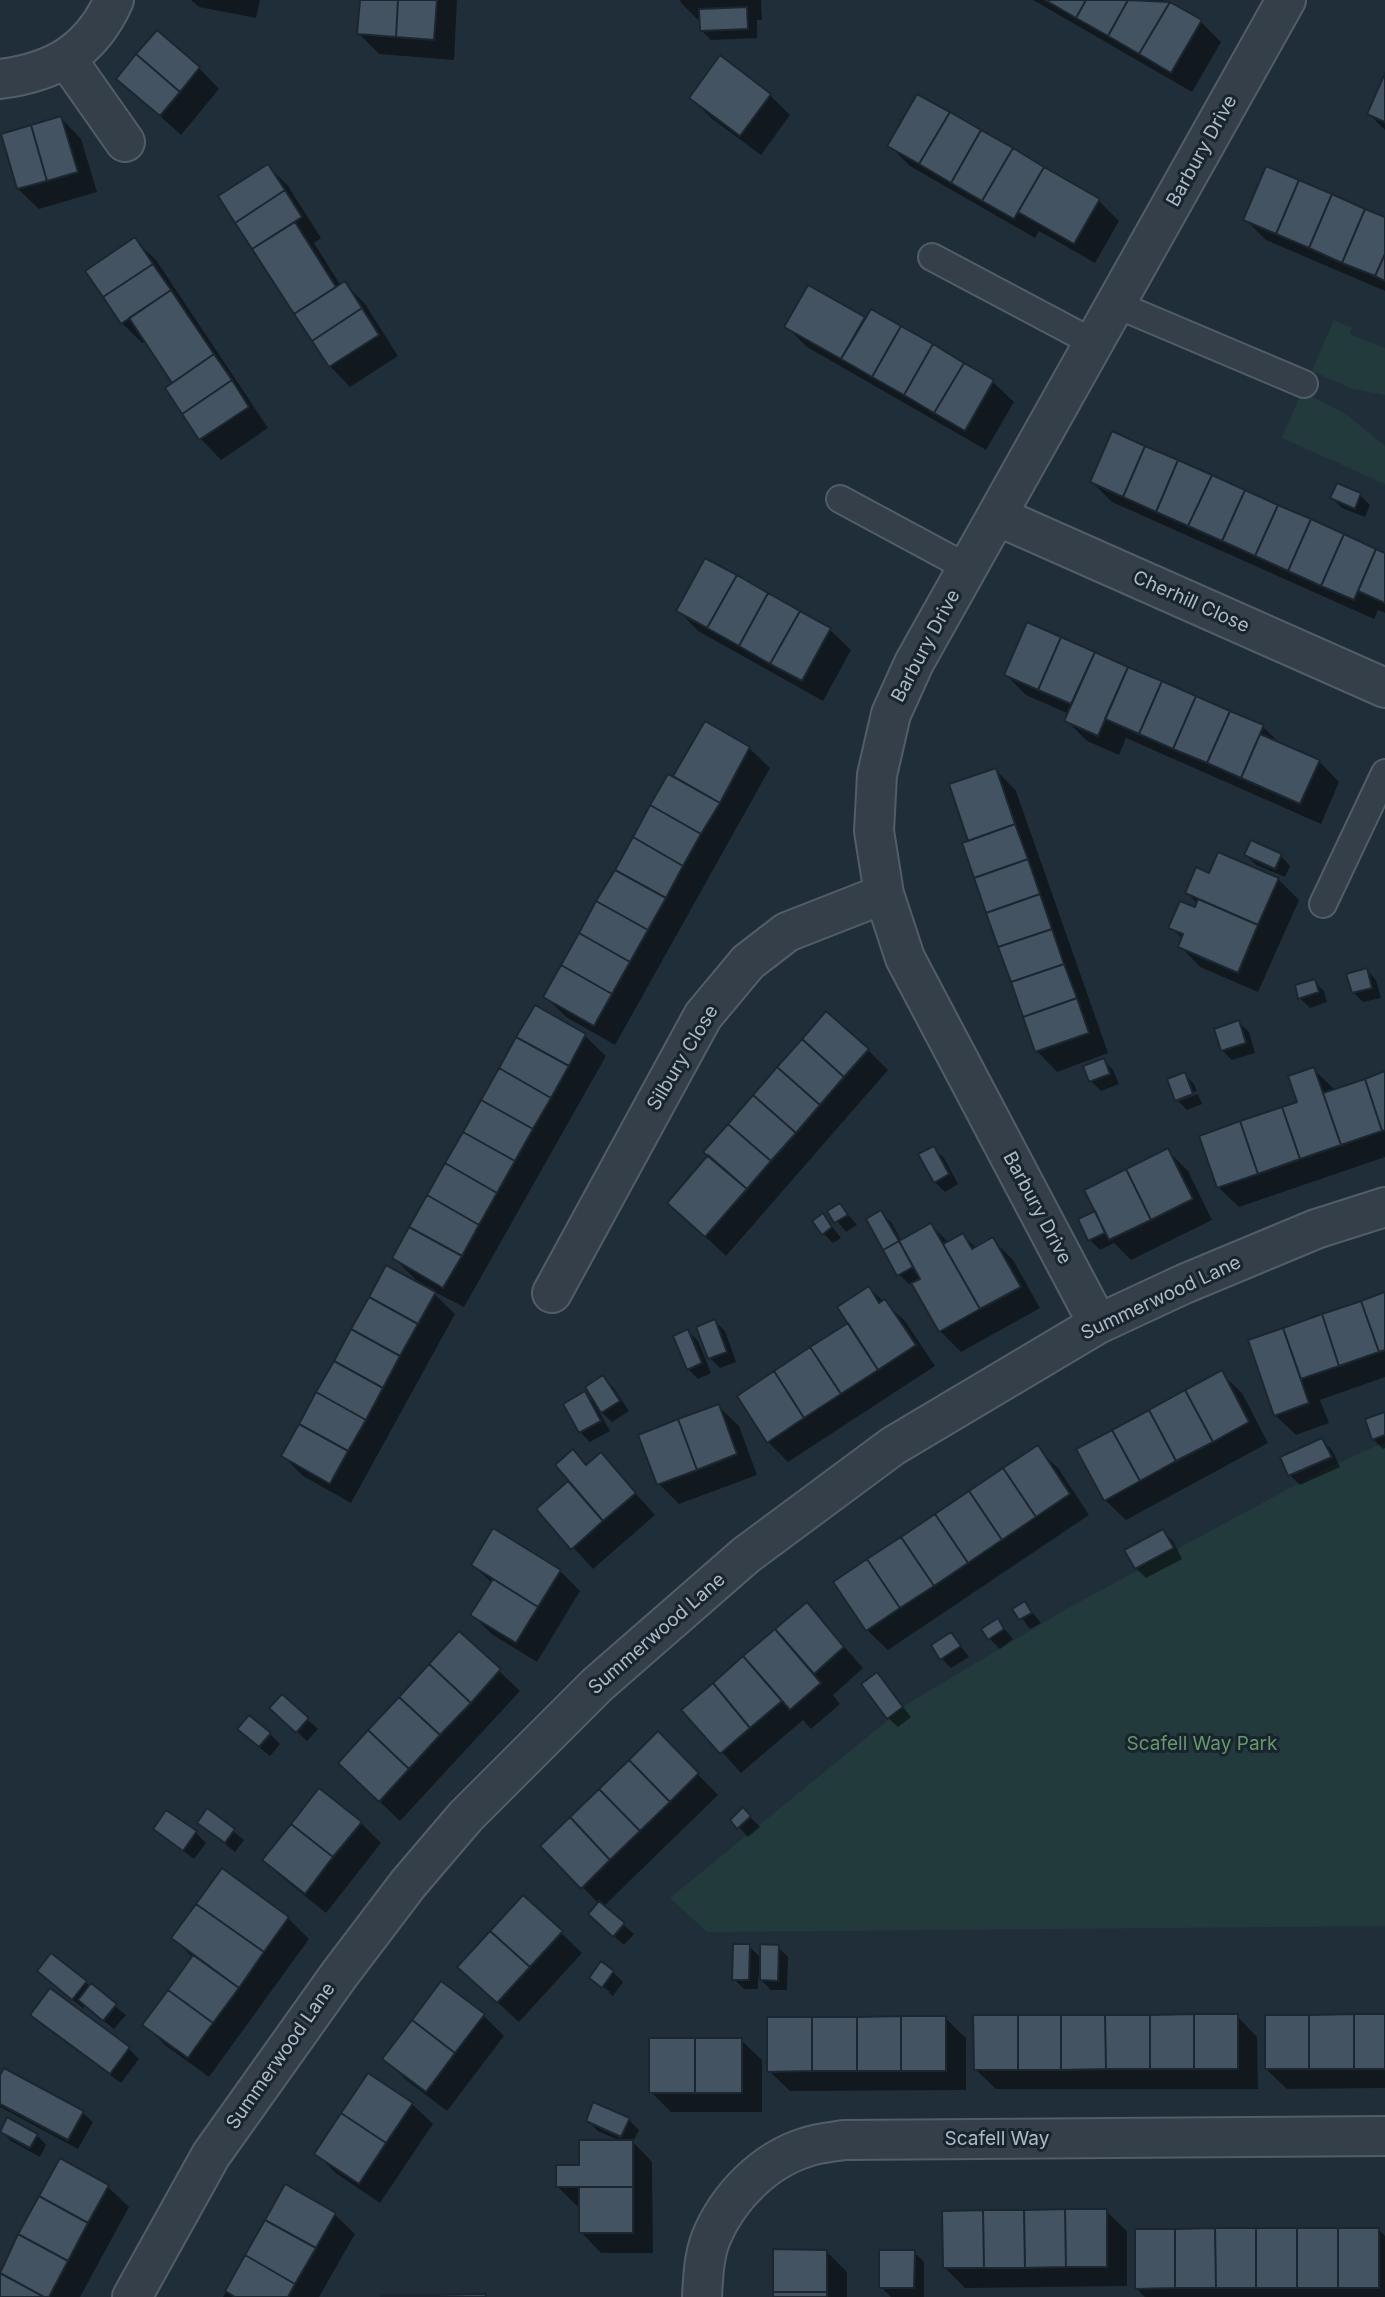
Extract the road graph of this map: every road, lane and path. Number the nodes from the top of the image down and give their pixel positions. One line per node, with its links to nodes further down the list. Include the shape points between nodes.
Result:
1 (114, 0): 3 (street, via 88,42)
2 (1286, 0): 7 (street, Barbury Drive)
3 (66, 58): 4 (street, via 37,71); 5 (street)
4 (0, 79)
5 (125, 142)
6 (932, 257): 8 (lane)
7 (1115, 304): 8 (street, Barbury Drive); 9 (lane)
8 (1094, 343): 11 (street, Barbury Drive)
9 (1304, 384)
10 (841, 499): 12 (lane)
11 (997, 516): 12 (street, Barbury Drive); 13 (street, Cherhill Close)
12 (968, 568): 15 (street, Barbury Drive, via 891,714 877,775 874,831)
13 (1385, 688)
14 (1385, 773): 16 (lane)
15 (884, 894): 18 (street, Silbury Close, via 787,932 748,962 704,1016); 19 (street, Barbury Drive, via 905,958)
16 (1323, 904)
17 (1385, 1207): 19 (street, Summerwood Lane, via 1304,1234)
18 (552, 1293)
19 (1098, 1324): 21 (street, Summerwood Lane, via 893,1446 746,1555 597,1685 466,1816 408,1884 272,2067 211,2155)
20 (1385, 2136): 22 (street, Scafell Way, via 844,2140 807,2147 771,2163 725,2211 710,2239)
21 (132, 2297)
22 (702, 2297)

